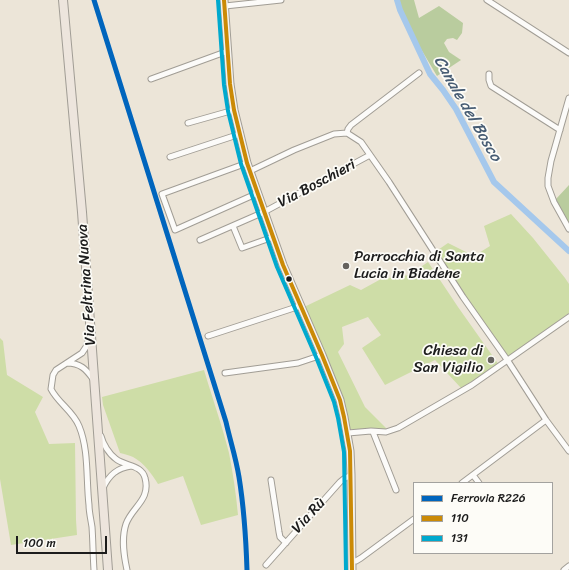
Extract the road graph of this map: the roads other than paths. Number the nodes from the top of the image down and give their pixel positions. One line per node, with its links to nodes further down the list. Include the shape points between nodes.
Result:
1 (64, 0): 28 (main road, Via Feltrina Nuova)
2 (281, 0): 4 (street)
3 (487, 0): 6 (street)
4 (225, 3): 5 (main road)
5 (228, 51): 9 (street); 11 (main road)
6 (569, 53)
7 (419, 72): 14 (street, via 351,125)
8 (490, 74): 13 (street, via 491,86)
9 (151, 79)
10 (569, 98): 13 (street)
11 (234, 110): 12 (street); 15 (main road)
12 (188, 123)
13 (560, 130): 23 (street, via 549,170 548,186)
14 (347, 132): 16 (street, via 360,142); 19 (street, via 334,134 294,150)
15 (240, 134): 17 (street); 18 (main road)
16 (370, 155): 21 (street, Via Boschieri); 31 (street)
17 (170, 157)
18 (247, 163): 19 (main road); 20 (street, via 162,194 175,230)
19 (250, 171): 20 (main road)
20 (258, 193): 21 (main road)
21 (264, 212): 22 (street, Via Boschieri); 24 (main road)
22 (233, 226): 24 (street, via 242,248); 25 (street, Via Boschieri)
23 (569, 229)
24 (273, 237): 26 (main road)
25 (200, 240)
26 (300, 306): 29 (street); 30 (main road)
27 (569, 317): 31 (street)
28 (91, 334): 32 (street, via 82,353); 34 (main road, Via Feltrina Nuova)
29 (208, 336)
30 (322, 355): 33 (street, via 298,363); 38 (main road, via 340,400)
31 (508, 361): 36 (street); 37 (street, via 398,428 386,432)
32 (66, 363): 34 (street, via 80,366); 53 (street, via 53,375 51,389 78,424 84,442)
33 (225, 373)
34 (94, 382): 35 (main road, Via Feltrina Nuova)
35 (97, 414): 40 (street, via 102,439 110,453 116,460); 47 (main road, Via Feltrina Nuova)
36 (546, 420): 39 (street); 42 (street)
37 (373, 432): 38 (street); 46 (street)
38 (348, 433): 41 (main road)
39 (569, 451)
40 (132, 466): 47 (street, via 121,468 110,476); 55 (street, via 141,470 145,477 146,492 143,501 125,526)
41 (351, 475): 49 (street, Via Rù, via 345,478); 50 (main road)
42 (473, 475): 44 (street); 45 (street)
43 (271, 480): 49 (street, Via Rù, via 280,538)
44 (463, 482)
45 (478, 482)
46 (396, 490)
47 (102, 491): 54 (main road, Via Feltrina Nuova)
48 (413, 520): 50 (street, via 361,558)
49 (286, 543): 51 (street, Via Rù)
50 (352, 561): 56 (main road)
51 (266, 565)
52 (569, 566): 57 (street)
53 (94, 570)
54 (108, 570)
55 (126, 570)
56 (352, 570)
57 (564, 570)

